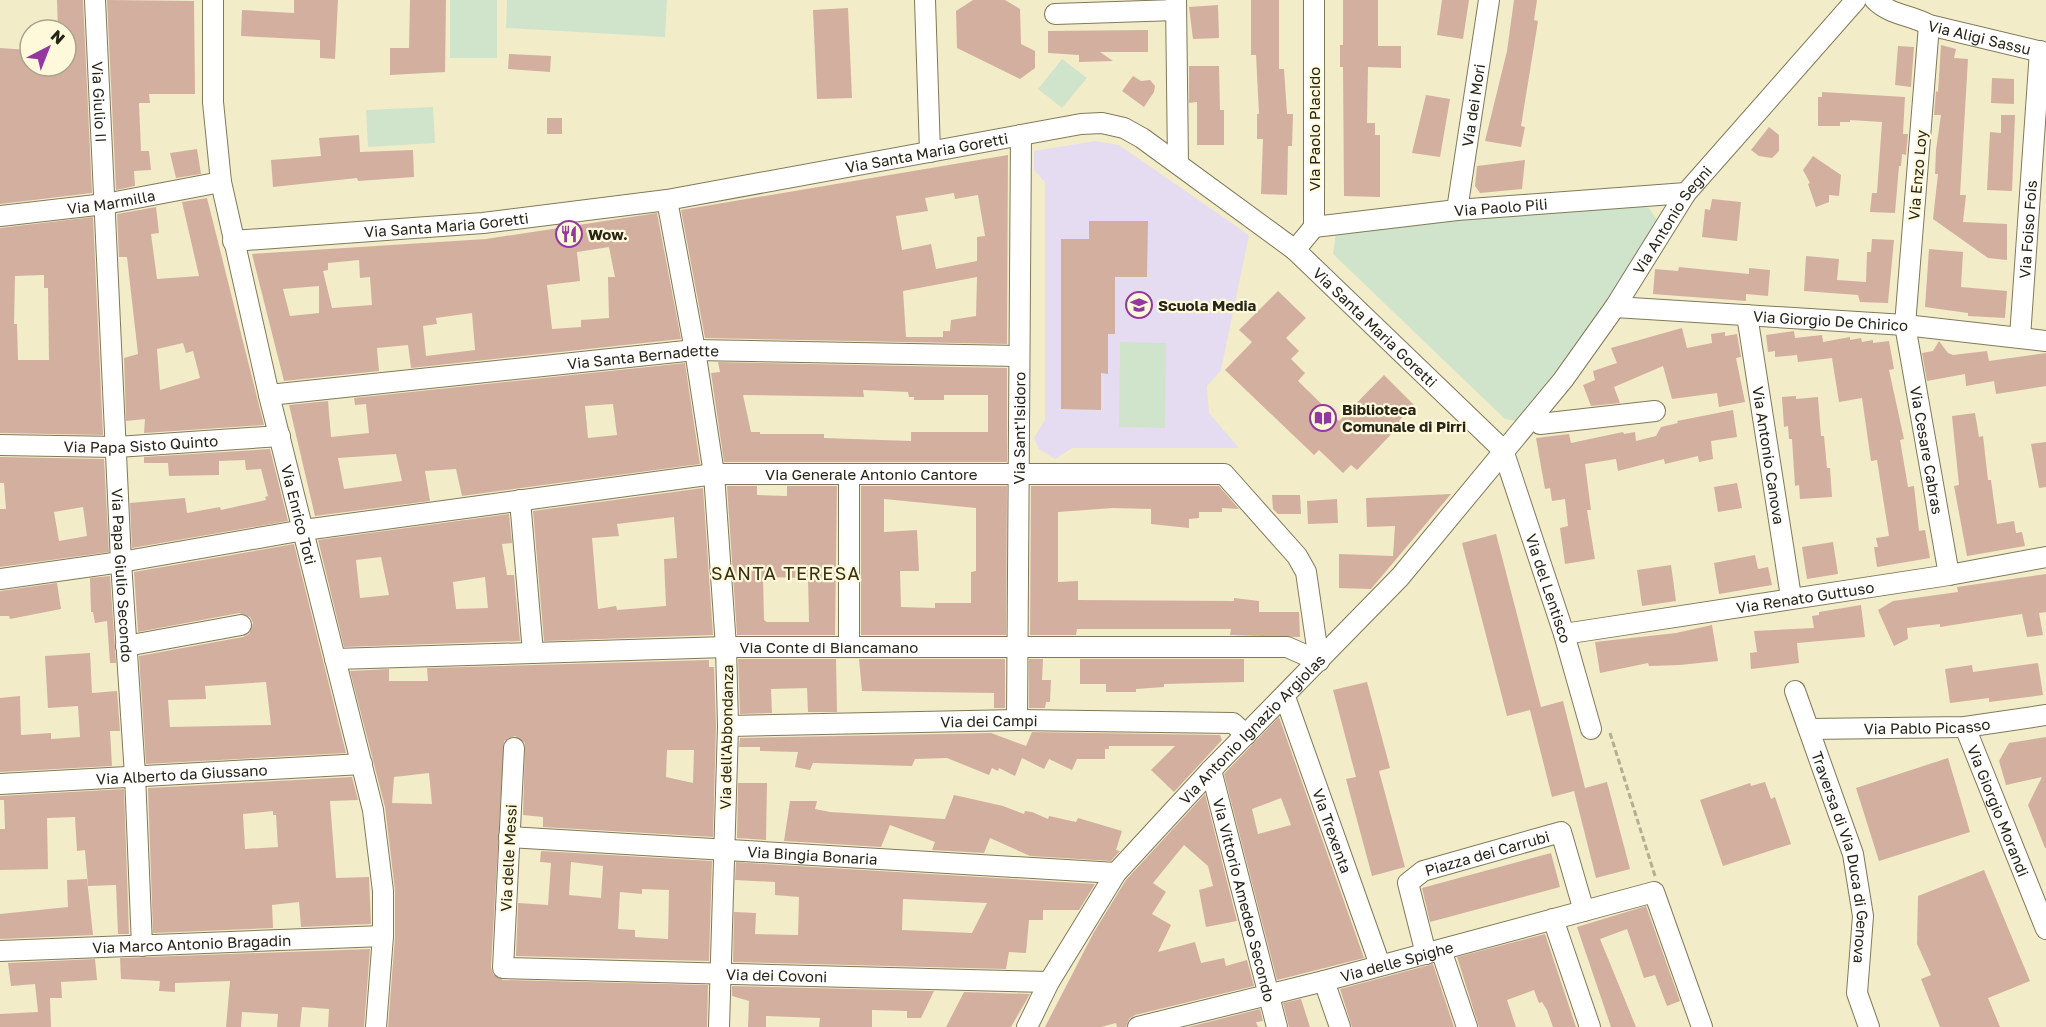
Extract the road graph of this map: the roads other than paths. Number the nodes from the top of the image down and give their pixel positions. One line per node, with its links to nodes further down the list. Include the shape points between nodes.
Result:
1 (96, 0): 19 (street, Via Giulio II)
2 (213, 0): 16 (street, Via Enrico Toti, via 213,102)
3 (925, 0): 14 (street)
4 (1314, 0): 22 (street, Via Paolo Placido)
5 (1489, 0): 20 (street, Via dei Mori)
6 (1856, 0): 17 (street, Via Antonio Segni)
7 (1875, 0): 11 (street, Via Aligi Sassu, via 1899,15)
8 (1902, 0): 11 (street, Via Aligi Sassu)
9 (1176, 5): 10 (street); 15 (street)
10 (1055, 14)
11 (1922, 22): 12 (street, Via Aligi Sassu); 27 (street, Via Enzo Loy)
12 (2043, 52): 28 (street, Via Foiso Fois)
13 (1021, 135): 14 (street, Via Santa Maria Goretti); 15 (street, Via Santa Maria Goretti, via 1102,123 1124,128); 31 (street, Via Sant'Isidoro)
14 (930, 152): 18 (street, Via Santa Maria Goretti)
15 (1179, 164): 24 (street, Via Santa Maria Goretti)
16 (221, 182): 19 (street, Via Marmilla); 23 (street, Via Enrico Toti)
17 (1686, 193): 20 (street, Via Paolo Pili); 25 (street, Via Antonio Segni)
18 (667, 200): 23 (street, Via Santa Maria Goretti, via 483,223); 30 (street, Via dell'Abbondanza)
19 (105, 204): 21 (street, Via Marmilla); 37 (street, Via Papa Giulio Secondo)
20 (1457, 210): 22 (street, Via Paolo Pili)
21 (0, 216)
22 (1314, 227): 24 (street)
23 (233, 241): 32 (street, Via Enrico Toti)
24 (1295, 250): 38 (street, Via Santa Maria Goretti)
25 (1615, 307): 26 (street, Via Giorgio De Chirico); 34 (street, Via Antonio Segni)
26 (1747, 315): 27 (street, Via Giorgio De Chirico); 48 (street, Via Antonio Canova)
27 (1905, 325): 28 (street, Via Giorgio De Chirico); 46 (street, Via Cesare Cabras)
28 (2020, 337): 29 (street, Via Giorgio De Chirico)
29 (2046, 341)
30 (695, 350): 31 (street, Via Santa Bernadette); 32 (street, Via Santa Bernadette); 39 (street, Via dell'Abbondanza)
31 (1019, 356): 41 (street, Via Sant'Isidoro)
32 (269, 395): 35 (street, Via Enrico Toti)
33 (1655, 411): 34 (street, via 1540,423)
34 (1534, 418): 38 (street, Via Antonio Segni)
35 (280, 436): 37 (street, Via Papa Sisto Quinto); 43 (street, Via Enrico Toti)
36 (0, 445): 37 (street, Via Papa Sisto Quinto)
37 (117, 447): 45 (street, Via Papa Giulio Secondo)
38 (1503, 450): 50 (street, Via del Lentisco); 57 (street, Via Antonio Ignazio Argiolas, via 1405,581)
39 (714, 474): 40 (street, Via Generale Antonio Cantore); 42 (street, Via Generale Antonio Cantore); 52 (street, Via dell'Abbondanza)
40 (849, 474): 41 (street, Via Generale Antonio Cantore); 53 (street)
41 (1019, 475): 54 (street, Via Sant'Isidoro); 57 (street, Via Generale Antonio Cantore, via 1224,474 1297,556 1306,572)
42 (520, 500): 43 (street, Via Generale Antonio Cantore); 55 (street)
43 (304, 530): 45 (street, Via Generale Antonio Cantore); 56 (street, Via Enrico Toti)
44 (2046, 557): 46 (street, Via Renato Guttuso)
45 (121, 562): 47 (street, Via Generale Antonio Cantore); 51 (street, Via Papa Giulio Secondo)
46 (1949, 575): 48 (street, Via Renato Guttuso)
47 (0, 579)
48 (1791, 597): 50 (street, Via Renato Guttuso)
49 (241, 625): 51 (street)
50 (1564, 634): 64 (street, Via del Lentisco)
51 (126, 646): 70 (street, Via Papa Giulio Secondo)
52 (726, 647): 53 (street, Via Conte di Biancamano); 55 (street, Via Conte di Biancamano); 62 (street, Via dell'Abbondanza)
53 (849, 647): 54 (street, Via Conte di Biancamano)
54 (1018, 649): 57 (street, Via Conte di Biancamano, via 1287,647); 61 (street, Via Sant'Isidoro)
55 (533, 653): 56 (street, Via Conte di Biancamano)
56 (335, 659): 68 (street, Via Enrico Toti)
57 (1319, 661): 59 (street, Via Antonio Ignazio Argiolas)
58 (1795, 691): 65 (street, Traversa di Via Duca di Genova)
59 (1285, 697): 66 (street, Via Antonio Ignazio Argiolas); 82 (street, Via Trexenta)
60 (2046, 715): 63 (street, Via Pablo Picasso)
61 (1017, 720): 62 (street, Via dei Campi); 66 (street, Via dei Campi, via 1233,723)
62 (728, 726): 73 (street, Via dell'Abbondanza)
63 (1965, 727): 65 (street, Via Pablo Picasso); 77 (street, Via Giorgio Morandi)
64 (1592, 729)
65 (1809, 729): 98 (street, Traversa di Via Duca di Genova, via 1853,854 1863,915 1857,993)
66 (1246, 735): 69 (street, Via Antonio Ignazio Argiolas)
67 (514, 748): 72 (street, Via delle Messi)
68 (362, 764): 70 (street, Via Alberto da Giussano); 78 (street, Via Enrico Toti, via 379,849)
69 (1211, 770): 74 (street, Via Antonio Ignazio Argiolas); 87 (street, Via Vittorio Amedeo Secondo)
70 (135, 775): 71 (street, Via Alberto da Giussano); 79 (street, Via Papa Giulio Secondo)
71 (0, 784)
72 (509, 837): 73 (street, Via Bingia Bonaria); 83 (street, Via delle Messi)
73 (724, 849): 74 (street, Via Bingia Bonaria); 84 (street, Via dell'Abbondanza)
74 (1116, 873): 86 (street, Via Antonio Ignazio Argiolas)
75 (1584, 911): 76 (street, Via delle Spighe); 81 (street, Piazza dei Carrubi, via 1561,832 1423,871 1408,883); 97 (street, Via delle Spighe, via 1654,892)
76 (1553, 919): 81 (street, Via delle Spighe); 96 (street)
77 (2046, 928)
78 (383, 936): 79 (street, Via Marco Antonio Bragadin); 89 (street, Via Enrico Toti)
79 (142, 946): 80 (street, Via Marco Antonio Bragadin)
80 (0, 951)
81 (1433, 952): 82 (street, Via delle Spighe); 95 (street)
82 (1380, 965): 85 (street, Via delle Spighe)
83 (503, 968): 84 (street, Via dei Covoni)
84 (722, 973): 86 (street, Via dei Covoni); 90 (street, Via dell'Abbondanza)
85 (1324, 981): 87 (street, Via delle Spighe); 94 (street)
86 (1049, 982): 91 (street, Via Antonio Ignazio Argiolas)
87 (1269, 994): 88 (street, Via delle Spighe); 93 (street, Via Vittorio Amedeo Secondo)
88 (1204, 1020): 92 (street, Via delle Spighe)
89 (376, 1027)
90 (719, 1027)
91 (1027, 1027)
92 (1138, 1027)
93 (1277, 1027)
94 (1340, 1027)
95 (1467, 1027)
96 (1590, 1027)
97 (1702, 1027)
98 (1869, 1027)

